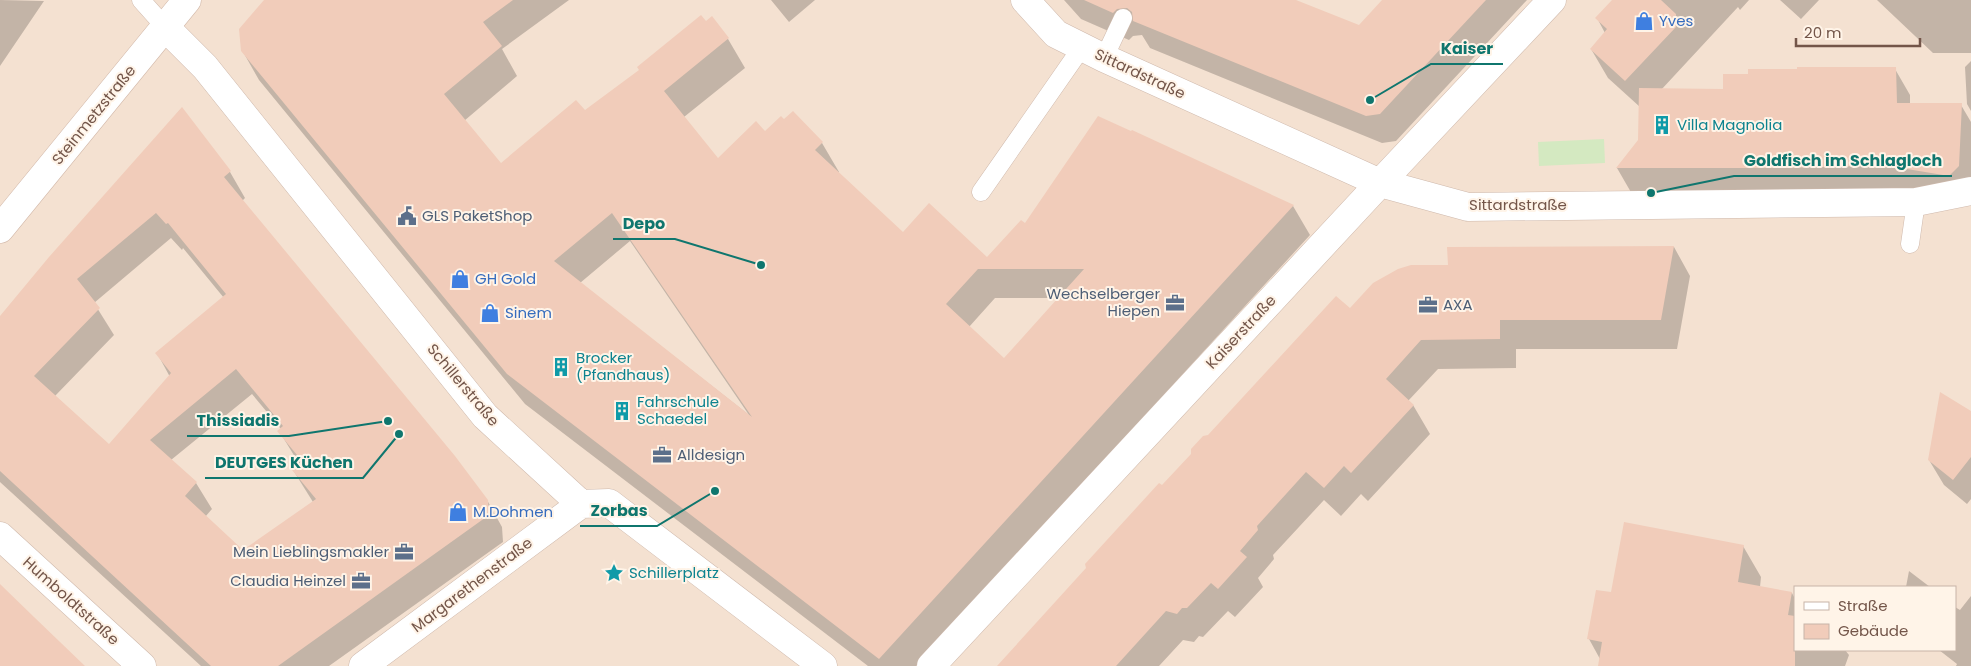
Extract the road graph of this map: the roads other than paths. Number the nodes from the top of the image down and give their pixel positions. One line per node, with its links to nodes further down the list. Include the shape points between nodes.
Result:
1 (141, 0): 6 (lane)
2 (188, 0): 6 (street, Steinmetzstraße)
3 (1025, 0): 7 (street, Sittardstraße, via 1056,34)
4 (1552, 0): 8 (street, Kaiserstraße)
5 (1123, 18): 7 (lane)
6 (166, 28): 12 (street, Steinmetzstraße); 14 (street, Schillerstraße, via 205,67 485,416)
7 (1093, 52): 8 (street, Sittardstraße); 10 (lane)
8 (1380, 183): 11 (street, Sittardstraße, via 1468,207); 19 (street, Kaiserstraße)
9 (1971, 191): 11 (street, Sittardstraße)
10 (981, 192)
11 (1916, 202): 13 (lane)
12 (0, 230)
13 (1910, 244)
14 (581, 504): 17 (street, Margarethenstraße); 18 (street, via 609,502)
15 (0, 536): 16 (street, Humboldtstraße)
16 (142, 666)
17 (363, 666)
18 (823, 666)
19 (931, 666)

